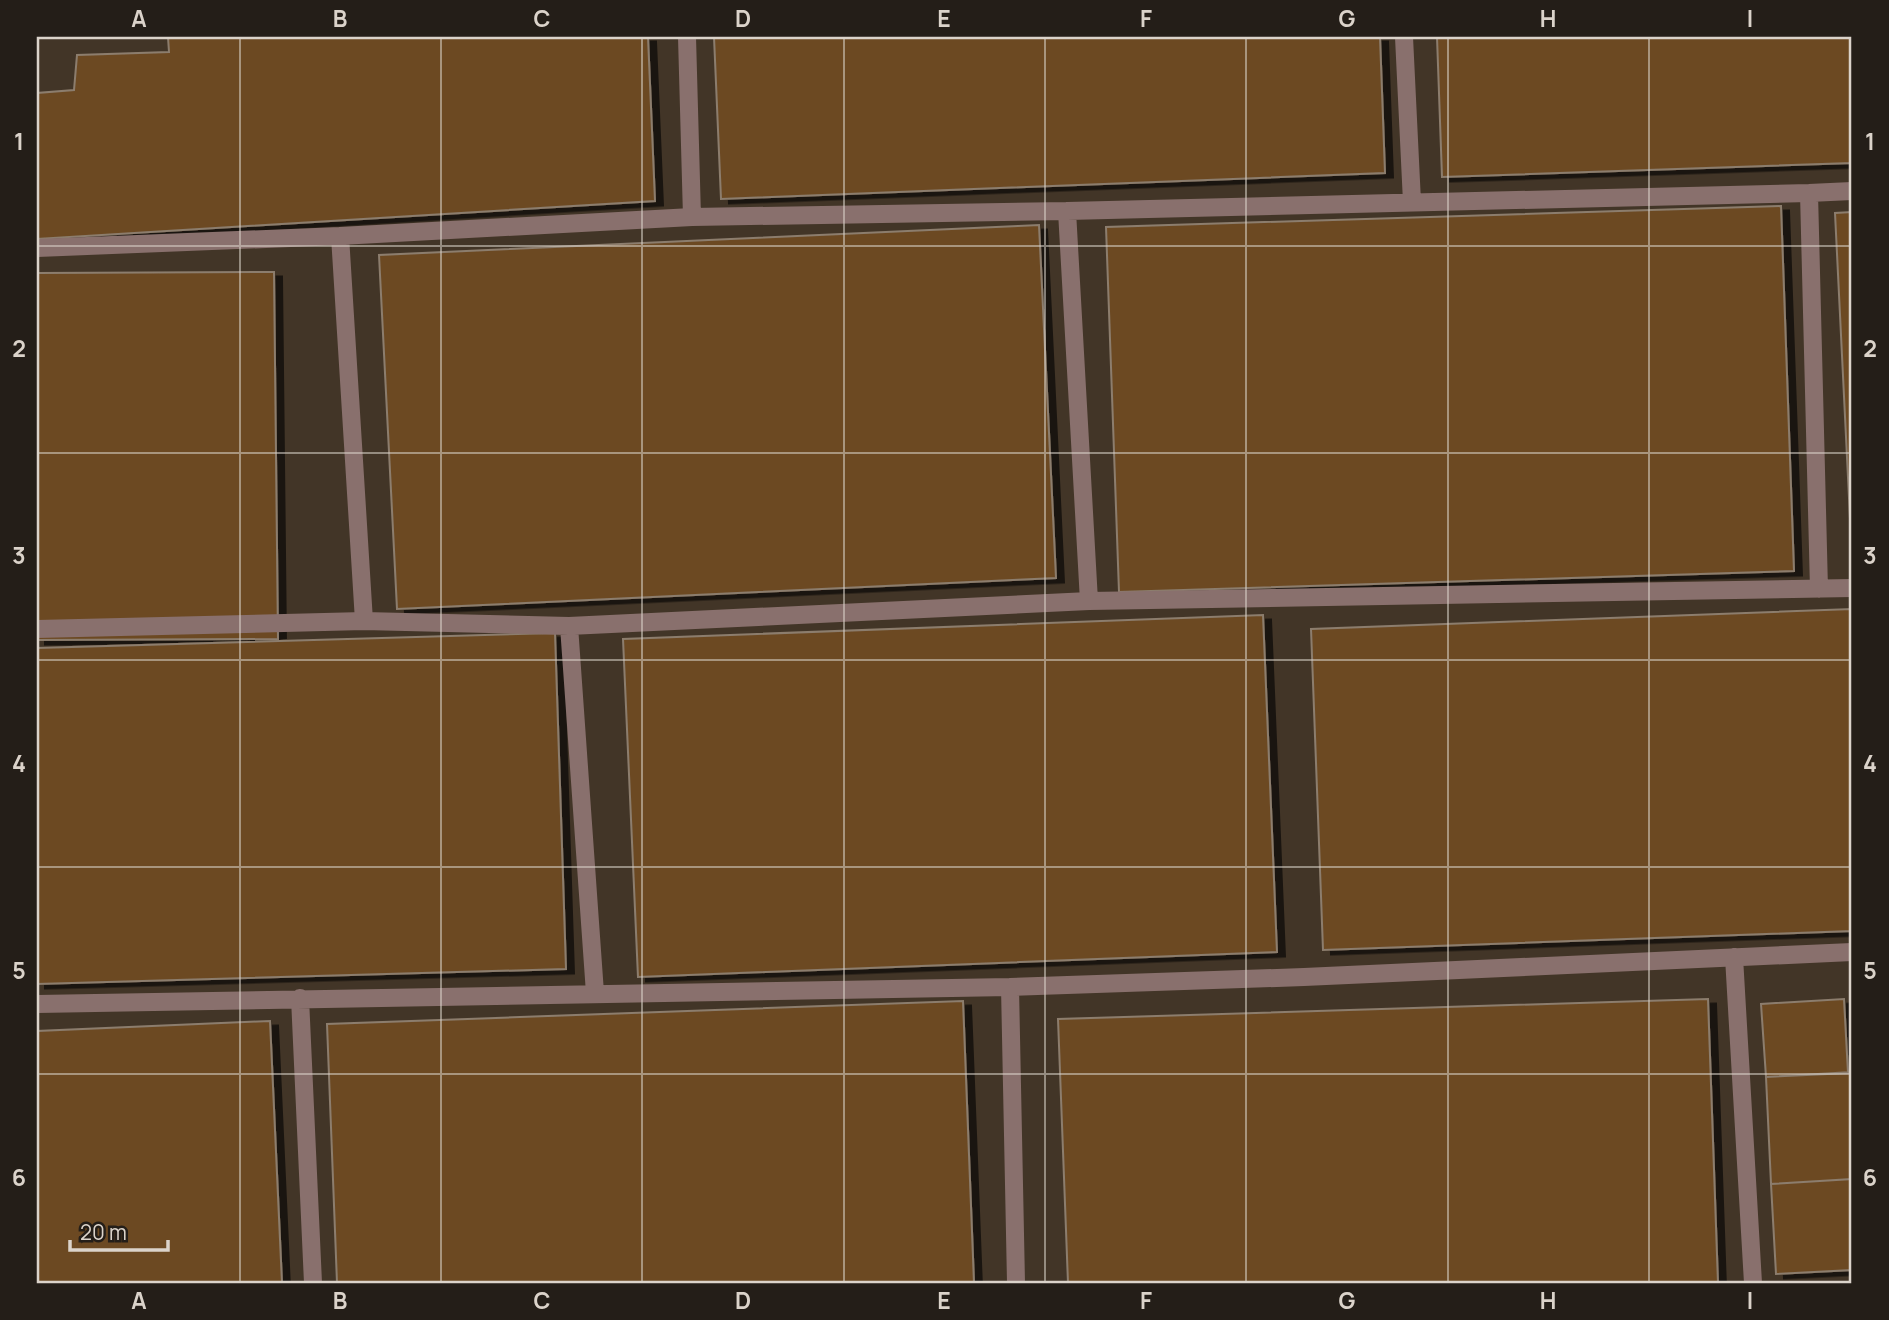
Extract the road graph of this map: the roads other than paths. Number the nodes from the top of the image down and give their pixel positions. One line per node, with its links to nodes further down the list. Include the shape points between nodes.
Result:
1 (688, 37): 7 (lane)
2 (1404, 37): 5 (lane)
3 (1852, 191): 4 (lane)
4 (1809, 193): 5 (lane); 11 (lane)
5 (1412, 202): 6 (lane)
6 (1067, 211): 7 (lane); 12 (lane)
7 (692, 217): 8 (lane)
8 (340, 236): 9 (lane); 13 (lane)
9 (37, 248)
10 (1852, 587): 11 (lane)
11 (1819, 589): 12 (lane)
12 (1089, 601): 14 (lane)
13 (365, 621): 14 (lane); 15 (lane)
14 (569, 626): 19 (lane)
15 (37, 629)
16 (1852, 952): 17 (lane)
17 (1734, 957): 18 (lane); 24 (lane)
18 (1010, 987): 19 (lane); 23 (lane)
19 (595, 993): 20 (lane)
20 (300, 998): 21 (lane); 22 (lane)
21 (37, 1004)
22 (313, 1283)
23 (1016, 1283)
24 (1753, 1283)

